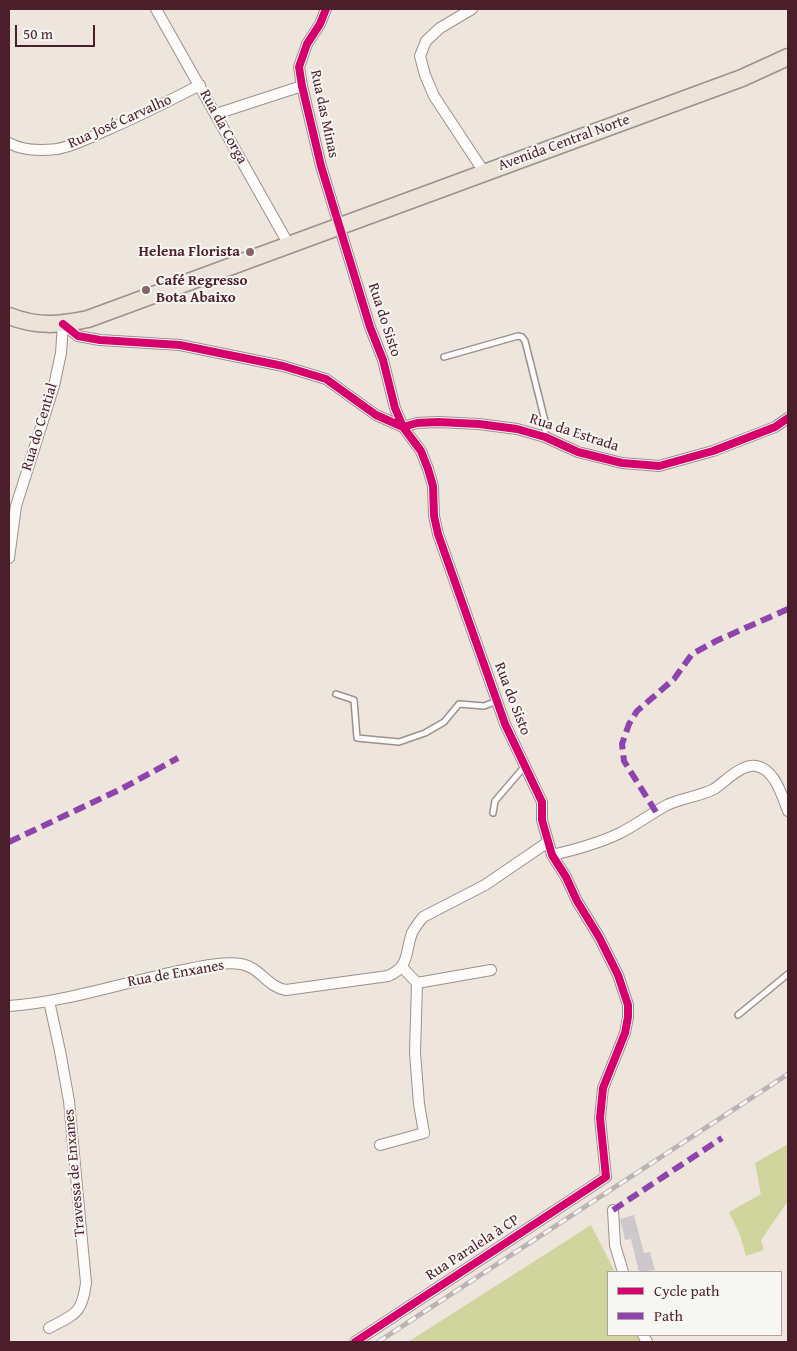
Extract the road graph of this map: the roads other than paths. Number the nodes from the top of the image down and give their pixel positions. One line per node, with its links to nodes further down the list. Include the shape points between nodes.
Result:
1 (156, 9): 5 (street, Rua da Corga)
2 (326, 9): 6 (street, Rua das Minas, via 299,67)
3 (472, 9): 9 (street, via 426,40 420,56 434,96)
4 (788, 57): 9 (main road, Avenida Central Norte, via 742,78)
5 (200, 85): 7 (street, Rua da Corga); 8 (street, Rua José Carvalho, via 85,140 40,150 19,149)
6 (302, 86): 7 (street); 10 (street, Rua das Minas)
7 (216, 114): 11 (street, Rua da Corga)
8 (9, 143)
9 (484, 172): 10 (main road, Avenida Central Norte)
10 (340, 227): 11 (main road, Avenida Central Norte); 16 (street, Rua do Sisto)
11 (289, 245): 13 (main road, Avenida Central Norte, via 88,319)
12 (9, 316): 13 (main road, Avenida Central Norte, via 40,325)
13 (63, 324): 16 (street, via 78,336 180,345 283,366 326,380 376,416); 18 (street, Rua do Cential, via 54,386)
14 (444, 357): 17 (lane, via 522,337 545,421)
15 (788, 418): 17 (street, Rua da Estrada, via 774,427 714,451 659,466 622,464 578,452)
16 (403, 427): 17 (street, Rua da Estrada, via 417,423 479,424 518,429); 21 (street, Rua do Sisto, via 421,451 434,486 438,534)
17 (545, 437)
18 (12, 508): 19 (street, Rua do Cential)
19 (9, 558)
20 (336, 694): 21 (lane, via 354,700 358,738 399,742 444,722 459,704 484,706)
21 (497, 701): 22 (street, Rua do Sisto)
22 (525, 766): 24 (lane, via 495,801); 25 (street, Rua do Sisto, via 542,802 542,820)
23 (788, 811): 26 (street, via 775,780 767,771 757,766 744,768 711,790 680,799 616,835)
24 (493, 813)
25 (548, 842): 26 (street, Rua do Sisto); 27 (street, via 485,885 424,917 412,934)
26 (552, 855): 35 (street, Rua do Sisto, via 599,937 628,1004 625,1033 603,1088 600,1118)
27 (402, 967): 30 (street); 31 (street, Rua de Enxanes, via 388,976 286,990 278,989 250,966 225,964 188,969)
28 (492, 970): 30 (street)
29 (788, 974): 33 (lane)
30 (417, 983): 34 (street, via 415,1052 424,1133)
31 (48, 1002): 32 (street, Rua de Enxanes); 38 (street, Travessa de Enxanes, via 69,1101 86,1282 81,1307)
32 (9, 1006)
33 (738, 1015)
34 (380, 1145)
35 (606, 1177): 39 (street, Rua Paralela à CP)
36 (613, 1210): 37 (street, via 615,1245)
37 (624, 1271)
38 (49, 1328)
39 (355, 1342)

